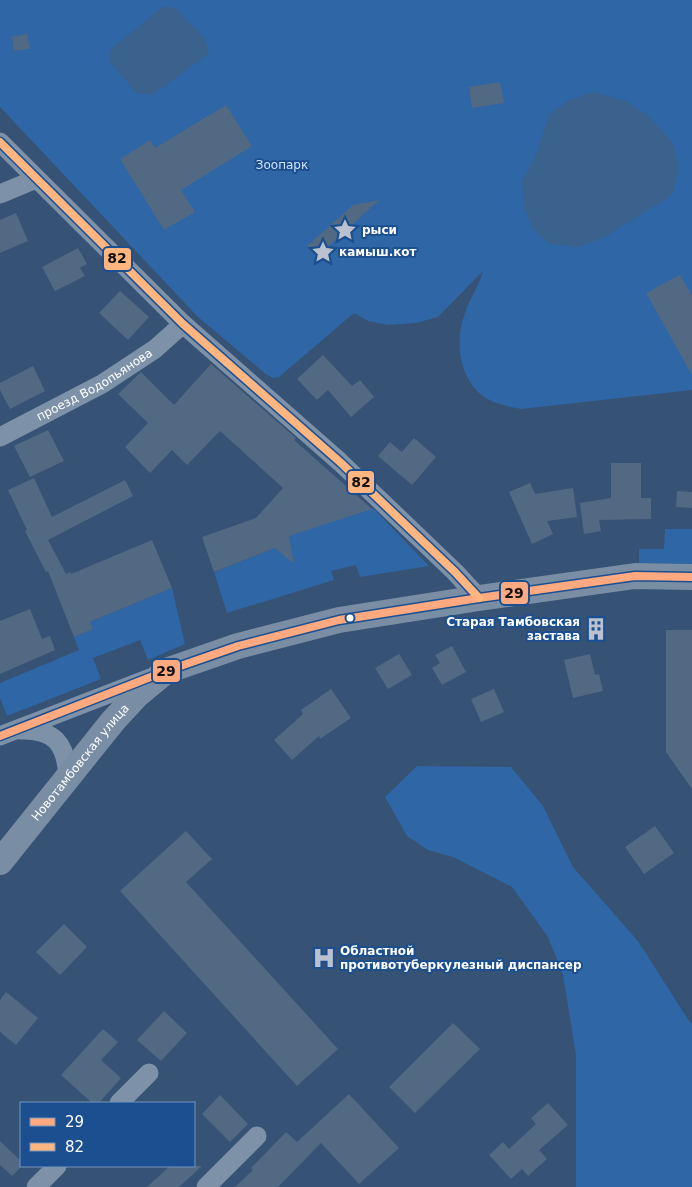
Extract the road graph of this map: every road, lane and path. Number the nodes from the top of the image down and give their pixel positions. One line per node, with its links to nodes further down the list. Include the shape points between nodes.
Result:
1 (0, 142): 2 (street)
2 (36, 179): 3 (street); 4 (street)
3 (0, 194)
4 (183, 324): 5 (street, проезд Водопьянова, via 155,349 102,384); 7 (street, via 340,462)
5 (0, 437)
6 (692, 577): 7 (main road, Новотамбовская улица, via 636,576)
7 (479, 598): 8 (main road, Новотамбовская улица, via 340,620 238,646)
8 (166, 672): 9 (street); 10 (main road, Новотамбовская улица, via 112,721)
9 (8, 733): 10 (street, via 34,730 48,733 64,752)
10 (68, 777): 11 (main road, Новотамбовская улица)
11 (0, 862)
12 (149, 1073): 13 (street)
13 (120, 1102)
14 (257, 1136): 17 (street)
15 (56, 1167): 16 (street)
16 (36, 1187)
17 (206, 1187)

